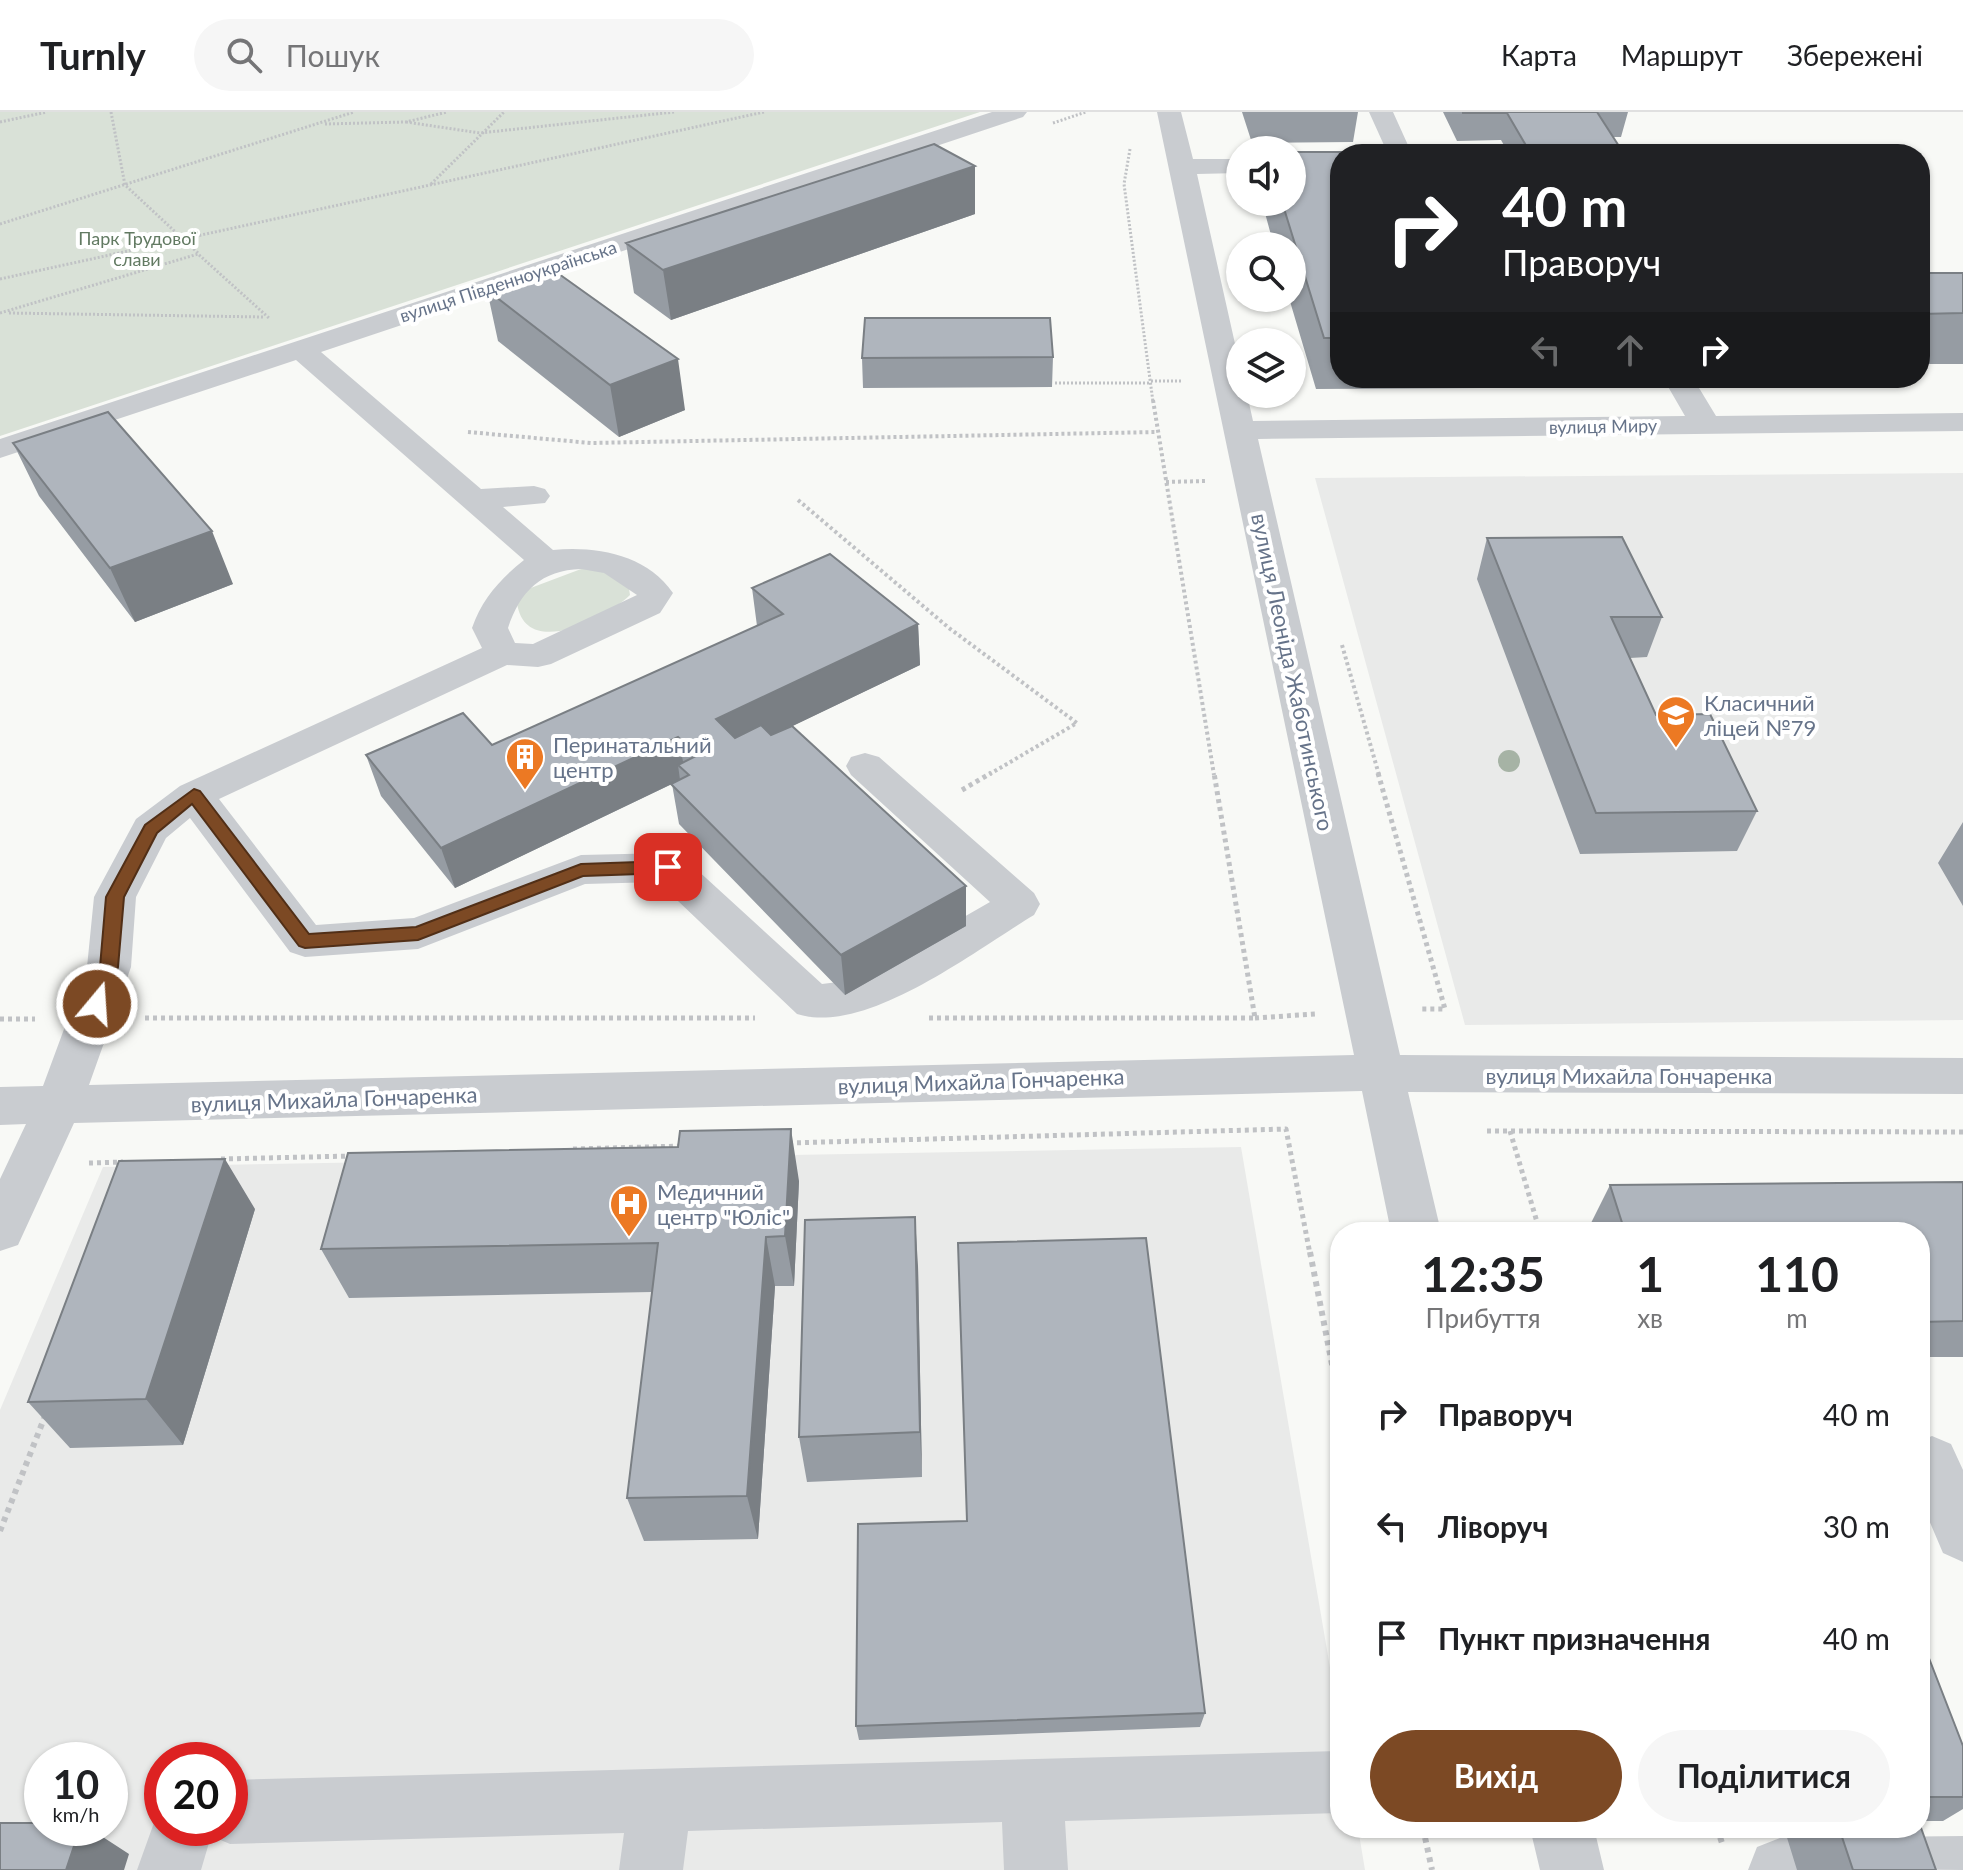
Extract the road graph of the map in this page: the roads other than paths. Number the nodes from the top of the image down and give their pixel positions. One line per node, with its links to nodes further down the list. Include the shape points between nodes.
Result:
1 (1015, 112): 7 (street, вулиця Південноукраїнська)
2 (1169, 112): 6 (street, вулиця Леоніда Жаботинського)
3 (1381, 112): 4 (street)
4 (1395, 144)
5 (1226, 166): 6 (street)
6 (1184, 167): 11 (street, вулиця Леоніда Жаботинського)
7 (301, 350): 12 (street, вулиця Південноукраїнська); 14 (street)
8 (1684, 388): 10 (street)
9 (1963, 422): 10 (street, вулиця Миру)
10 (1706, 425): 11 (street, вулиця Миру)
11 (1242, 430): 19 (street, вулиця Леоніда Жаботинського)
12 (0, 449)
13 (534, 496): 14 (street)
14 (474, 499): 15 (street)
15 (545, 561): 16 (street, via 516,582 496,608 490,628); 16 (street, via 583,557 618,563 656,593 648,606 538,656)
16 (502, 653): 18 (street)
17 (865, 766): 18 (street, via 1019,904 863,996 813,1002 668,867 581,870 418,933 305,941)
18 (194, 795): 22 (street, via 150,829 115,897 109,967)
19 (1384, 1074): 20 (street, вулиця Михайла Гончаренка); 22 (street, вулиця Михайла Гончаренка); 23 (street, вулиця Леоніда Жаботинського)
20 (1963, 1076)
21 (0, 1106): 22 (street, вулиця Михайла Гончаренка)
22 (58, 1107): 24 (street)
23 (1414, 1222)
24 (0, 1230)
25 (1932, 1462): 26 (street)
26 (1963, 1534)
27 (1330, 1782): 28 (street)
28 (1032, 1791): 29 (street); 36 (street)
29 (660, 1801): 30 (street); 35 (street)
30 (248, 1812)
31 (1564, 1838): 37 (street)
32 (176, 1846): 34 (street)
33 (1963, 1868): 40 (street)
34 (169, 1870)
35 (651, 1870)
36 (1036, 1870)
37 (1572, 1870)
38 (1780, 1870): 39 (street)
39 (1797, 1870)
40 (1875, 1870)

